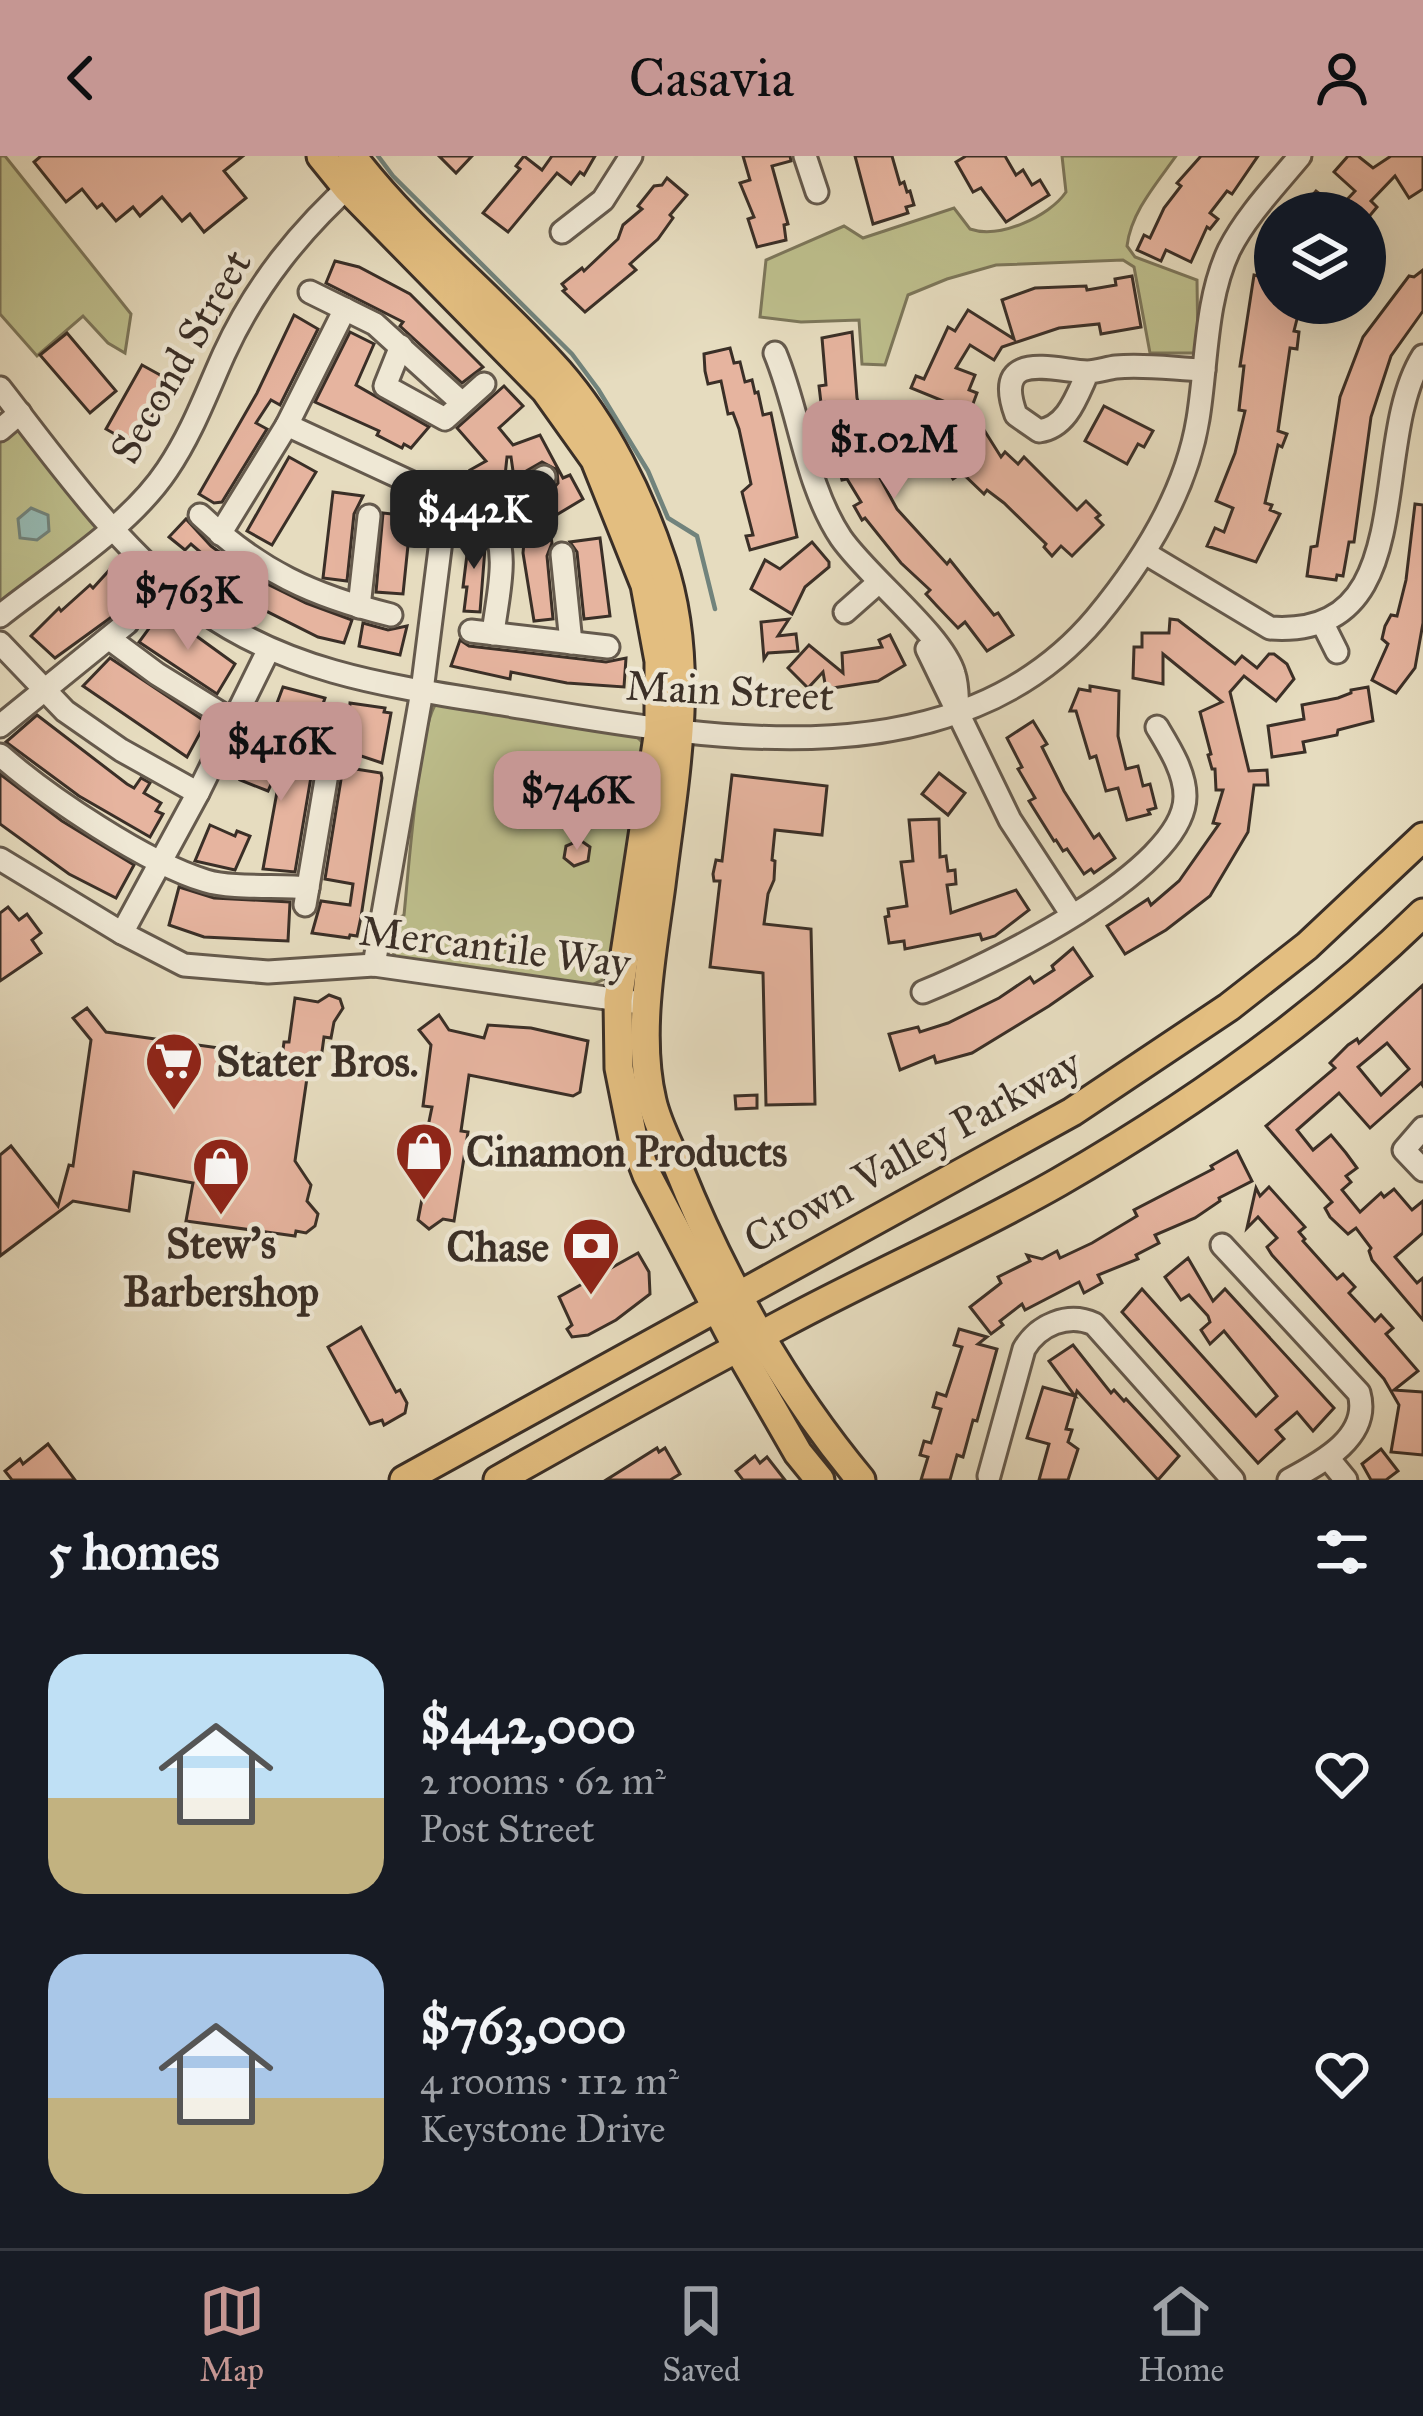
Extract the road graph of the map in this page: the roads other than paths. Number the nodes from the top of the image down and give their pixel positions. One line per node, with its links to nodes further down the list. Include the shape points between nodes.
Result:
1 (321, 156): 5 (main road)
2 (631, 156): 7 (street, via 603,200)
3 (806, 156): 6 (street)
4 (1300, 156): 13 (street, Main Street, via 1229,250)
5 (354, 172): 26 (street, Second Street, via 263,282 165,473); 48 (main road, via 596,460 645,585)
6 (818, 192)
7 (562, 232)
8 (310, 292): 9 (street)
9 (344, 309): 10 (street); 19 (street)
10 (400, 346): 17 (street); 17 (street, via 385,386 445,419)
11 (775, 353): 30 (street, via 821,503)
12 (1423, 356): 35 (street, via 1399,419 1370,579)
13 (1204, 370): 14 (street); 28 (street, Main Street, via 1182,482)
14 (1088, 372)
15 (484, 384): 17 (street)
16 (0, 388): 18 (street, Main Street)
17 (462, 403)
18 (20, 413): 20 (street); 26 (street, Main Street)
19 (287, 425): 22 (street); 27 (street)
20 (0, 430)
21 (544, 477): 25 (street)
22 (446, 501): 25 (street); 42 (street)
23 (200, 515): 27 (street)
24 (369, 516): 31 (street)
25 (483, 516): 37 (street, via 500,534 501,559 482,632)
26 (112, 527): 34 (street, Second Street); 39 (street, Main Street, via 200,608)
27 (220, 535): 31 (street, via 269,572)
28 (1145, 553): 35 (street, via 1270,628); 43 (street, Main Street, via 1094,621 1060,651 1006,691)
29 (562, 554): 37 (street)
30 (879, 582): 32 (street); 43 (street, via 940,645 955,675)
31 (359, 608): 33 (street)
32 (845, 613)
33 (391, 615)
34 (0, 616)
35 (1323, 624): 40 (street)
36 (0, 643): 41 (street)
37 (571, 643): 38 (street)
38 (608, 647)
39 (268, 649): 42 (street, Main Street, via 334,675); 44 (street)
40 (1337, 652)
41 (44, 690): 44 (street, via 118,631 157,674); 45 (street); 51 (street, via 121,750)
42 (422, 691): 48 (street, Main Street); 58 (street)
43 (958, 712): 48 (street, Main Street, via 857,736); 56 (street, via 1010,820)
44 (233, 721): 50 (street); 51 (street)
45 (0, 726)
46 (335, 726): 50 (street)
47 (1156, 727): 56 (street, via 1185,797 1172,835 1136,872)
48 (669, 732): 60 (main road); 61 (main road)
49 (0, 755): 54 (street)
50 (332, 755): 54 (street, via 307,896 209,883)
51 (198, 793): 54 (street)
52 (1423, 837): 65 (main road, Crown Valley Parkway, via 1307,946 1162,1053 1072,1112)
53 (0, 859): 57 (street, Mercantile Way)
54 (161, 864): 57 (street)
55 (1423, 913): 66 (main road, via 1250,1057 1122,1144)
56 (1072, 915): 59 (street, via 990,965)
57 (122, 933): 58 (street, Mercantile Way, via 184,964 268,972)
58 (374, 965): 60 (street, Mercantile Way)
59 (923, 992)
60 (618, 1000): 61 (street, Mercantile Way); 65 (main road, via 619,1068 633,1138 647,1174)
61 (649, 1004): 65 (main road, via 652,1102)
62 (1423, 1128): 63 (street, via 1404,1150)
63 (1423, 1170)
64 (1222, 1245): 67 (street, via 1359,1393 1358,1428)
65 (729, 1302): 66 (main road); 69 (main road, Crown Valley Parkway)
66 (750, 1341): 70 (main road); 71 (main road, via 798,1453); 72 (main road)
67 (1322, 1468): 74 (street); 75 (street)
68 (989, 1476): 73 (street, via 1032,1335 1082,1318)
69 (404, 1480)
70 (498, 1480)
71 (820, 1480)
72 (861, 1480)
73 (1233, 1480)
74 (1289, 1480)
75 (1346, 1480)

